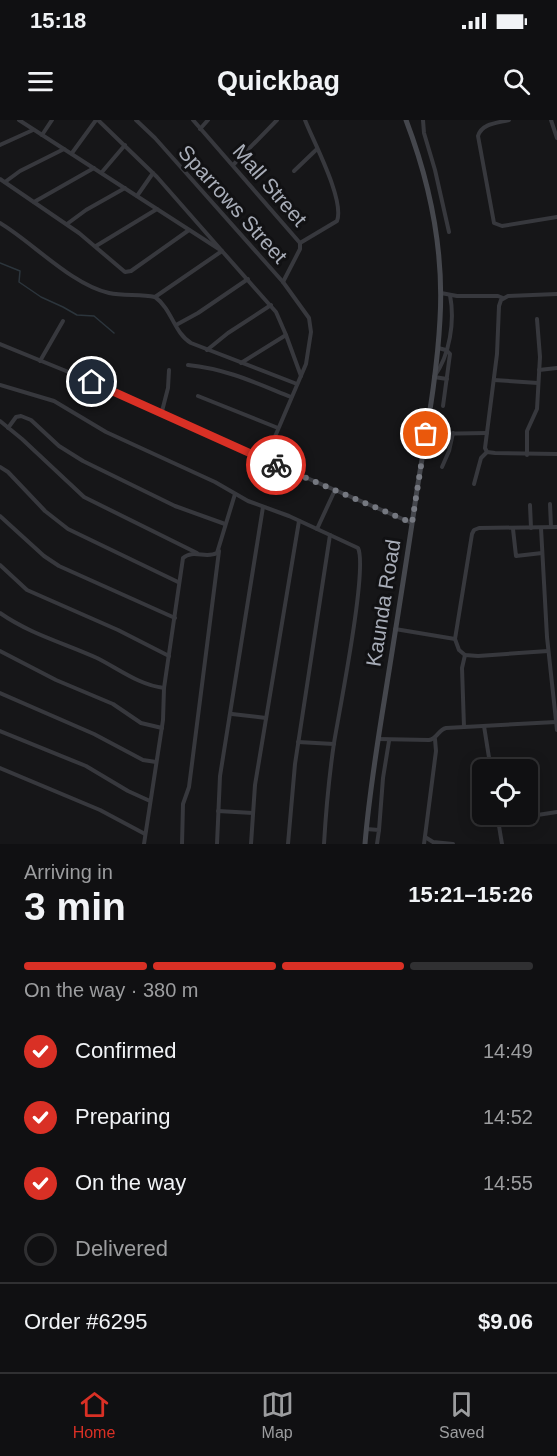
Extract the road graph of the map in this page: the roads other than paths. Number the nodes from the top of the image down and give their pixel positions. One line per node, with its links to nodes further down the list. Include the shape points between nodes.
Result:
1 (19, 120): 14 (street)
2 (52, 120): 15 (street)
3 (97, 120): 18 (street); 21 (street)
4 (136, 120): 46 (street, Sparrows Street)
5 (193, 120): 13 (street, Mall Street)
6 (208, 120): 13 (street)
7 (277, 120): 22 (street)
8 (305, 120): 19 (street)
9 (406, 120): 28 (main road, Kaunda Road)
10 (423, 120): 27 (street)
11 (509, 120): 37 (street, via 484,127 478,136 494,223 502,226)
12 (551, 120): 16 (street)
13 (200, 129): 22 (street, Mall Street)
14 (34, 130): 15 (street); 17 (street)
15 (42, 135): 20 (street)
16 (557, 138)
17 (0, 145)
18 (125, 145): 25 (street); 26 (street)
19 (317, 148): 24 (street); 42 (street, via 331,180 339,216)
20 (65, 149): 21 (street); 30 (street, via 20,171)
21 (72, 153): 23 (street)
22 (233, 165): 42 (street, Mall Street)
23 (94, 168): 25 (street); 35 (street)
24 (294, 171)
25 (102, 172): 31 (street)
26 (153, 173): 34 (street); 44 (street)
27 (436, 175): 28 (street); 32 (street)
28 (425, 178): 33 (main road, Kaunda Road)
29 (0, 179): 30 (street)
30 (5, 183): 35 (street)
31 (125, 188): 34 (street); 39 (street)
32 (440, 191): 33 (street); 41 (street)
33 (429, 192): 47 (main road, Kaunda Road)
34 (136, 196): 36 (street)
35 (34, 202): 39 (street)
36 (157, 209): 40 (street); 43 (street)
37 (557, 217)
38 (0, 223): 50 (street, via 70,274 101,290)
39 (67, 225): 43 (street)
40 (189, 230): 43 (street, via 129,272); 44 (street)
41 (449, 232)
42 (300, 243): 46 (street)
43 (96, 247)
44 (222, 251): 45 (street); 50 (street)
45 (248, 279): 52 (street); 58 (street)
46 (283, 282): 70 (street, Sparrows Street, via 311,324)
47 (441, 293): 49 (street); 54 (main road, Kaunda Road)
48 (557, 294): 51 (street)
49 (450, 295): 51 (street); 53 (street)
50 (155, 297): 58 (street)
51 (503, 298): 73 (street, via 499,306)
52 (271, 305): 59 (street); 62 (street)
53 (452, 307): 54 (street); 57 (street)
54 (440, 319): 57 (street); 61 (main road, Kaunda Road)
55 (537, 319): 69 (street)
56 (63, 321): 64 (street)
57 (451, 321): 63 (street)
58 (176, 325): 62 (street, via 185,340)
59 (286, 334): 65 (street); 70 (street)
60 (0, 344): 64 (street)
61 (438, 348): 63 (street); 71 (main road, Kaunda Road)
62 (207, 350): 65 (street)
63 (446, 350): 71 (street); 72 (street, via 450,354)
64 (40, 361): 80 (street)
65 (241, 363): 75 (street)
66 (188, 365): 78 (street, via 234,373)
67 (557, 368): 69 (street)
68 (169, 370): 80 (street)
69 (539, 370): 74 (street)
70 (301, 377): 75 (street, Sparrows Street)
71 (435, 377): 72 (street); 86 (main road, Kaunda Road)
72 (447, 379): 79 (street)
73 (494, 380): 74 (street); 85 (street)
74 (538, 382): 89 (street, via 536,414 526,436)
75 (297, 384): 78 (street, Sparrows Street)
76 (0, 385): 95 (street, via 54,401 106,432)
77 (198, 396): 83 (street)
78 (291, 397): 83 (street, Sparrows Street)
79 (443, 406)
80 (161, 415): 90 (street)
81 (0, 421): 82 (street)
82 (9, 428): 102 (street, via 16,417 26,417 59,446 84,461 175,506); 112 (street, via 84,498)
83 (278, 428): 90 (street, Sparrows Street)
84 (453, 433): 85 (street); 86 (street); 92 (street)
85 (487, 433): 87 (street)
86 (426, 434): 101 (main road, Kaunda Road)
87 (487, 452): 89 (street); 93 (street, via 481,458)
88 (557, 454): 89 (street)
89 (527, 455)
90 (265, 460): 94 (street)
91 (0, 466): 114 (street, via 68,529)
92 (442, 467)
93 (474, 484)
94 (335, 490): 101 (street); 107 (street)
95 (235, 494): 98 (street); 102 (street)
96 (550, 504): 103 (street)
97 (530, 505): 105 (street)
98 (263, 507): 100 (street); 126 (street)
99 (0, 516): 116 (street, via 59,566)
100 (299, 521): 107 (street); 127 (street)
101 (412, 523): 117 (main road, Kaunda Road)
102 (225, 524): 110 (street)
103 (551, 527): 104 (street); 106 (street)
104 (557, 527)
105 (531, 528): 106 (street); 108 (street)
106 (541, 528): 111 (street)
107 (318, 529): 109 (street)
108 (513, 529): 111 (street, via 516,556); 118 (street, via 474,530)
109 (330, 535): 137 (street); 138 (street, via 356,545 362,559)
110 (219, 550): 112 (street, via 213,556); 155 (street, via 189,787 183,804)
111 (542, 553): 120 (street)
112 (205, 555): 114 (street, via 184,555)
113 (0, 565): 122 (street, via 27,590)
114 (178, 582): 116 (street)
115 (0, 613): 124 (street, via 18,626 98,659 144,684)
116 (174, 618): 122 (street)
117 (395, 629): 118 (street); 134 (main road, Kaunda Road)
118 (455, 639): 121 (street)
119 (0, 651): 131 (street, via 113,704 149,727)
120 (548, 651): 121 (street); 123 (street)
121 (465, 655): 130 (street)
122 (169, 656): 124 (street)
123 (555, 682): 128 (street)
124 (164, 688): 131 (street)
125 (0, 693): 140 (street, via 143,760)
126 (232, 714): 127 (street); 143 (street, via 220,776)
127 (266, 718): 145 (street)
128 (556, 722): 129 (street); 132 (street)
129 (484, 726): 130 (street); 139 (street)
130 (464, 727): 135 (street, via 442,729)
131 (162, 728): 140 (street)
132 (557, 730)
133 (0, 731): 142 (street, via 86,766)
134 (378, 739): 136 (street); 146 (main road, Kaunda Road)
135 (435, 739): 136 (street); 153 (street)
136 (389, 741): 147 (street)
137 (298, 742): 138 (street); 158 (street)
138 (334, 744): 159 (street)
139 (489, 759)
140 (156, 762): 142 (street)
141 (0, 768): 152 (street, via 100,810)
142 (150, 801): 152 (street)
143 (218, 811): 145 (street); 156 (street)
144 (557, 812): 148 (street)
145 (253, 813): 157 (street)
146 (368, 814): 147 (street); 150 (main road, Kaunda Road)
147 (380, 815): 151 (street)
148 (538, 815)
149 (499, 825): 164 (street)
150 (366, 829): 151 (street); 160 (main road, Kaunda Road)
151 (379, 830): 161 (street)
152 (145, 834): 154 (street)
153 (425, 837): 162 (street); 163 (street, via 432,842)
154 (144, 844)
155 (182, 844)
156 (217, 844)
157 (251, 844)
158 (288, 844)
159 (324, 844)
160 (365, 844)
161 (377, 844)
162 (424, 844)
163 (453, 844)
164 (502, 844)

